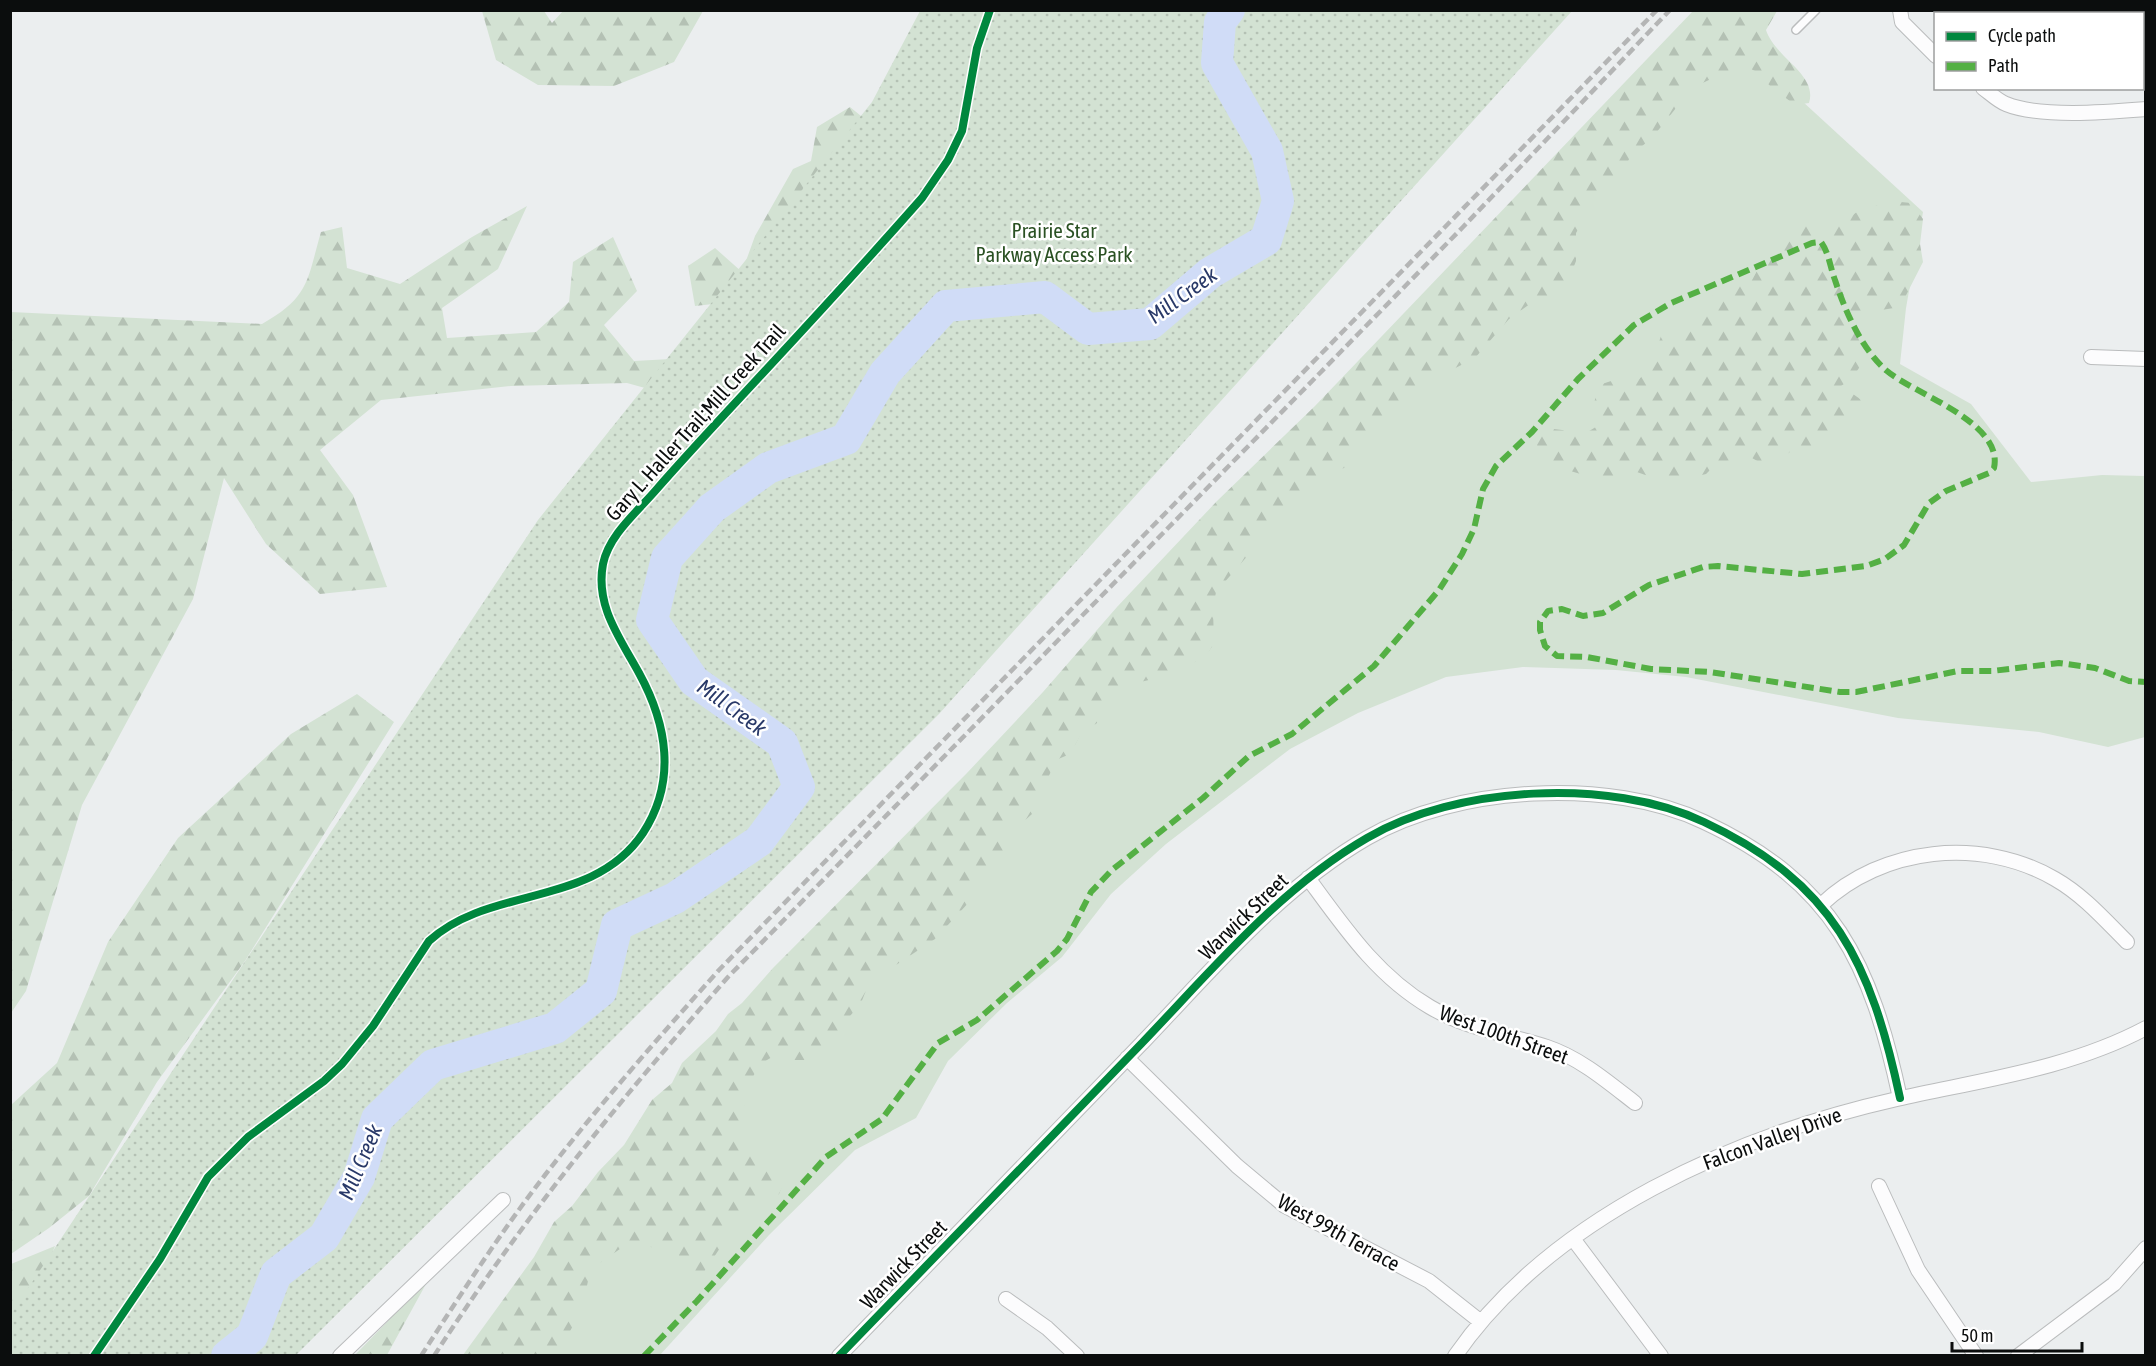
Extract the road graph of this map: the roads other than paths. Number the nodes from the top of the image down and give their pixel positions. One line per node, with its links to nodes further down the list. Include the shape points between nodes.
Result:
1 (1816, 10): 3 (lane)
2 (1900, 10): 4 (street, via 1902,22)
3 (1796, 30)
4 (1934, 55)
5 (1986, 90): 6 (street, via 2006,104 2034,110 2098,113)
6 (2145, 109)
7 (2091, 357): 8 (street)
8 (2145, 359)
9 (1308, 878): 10 (street, Warwick Street, via 1367,838 1435,809 1513,795 1585,795 1627,799 1693,817 1760,852); 13 (street, Warwick Street, via 1277,903); 15 (street, West 100th Street, via 1359,946 1405,991 1461,1022 1548,1047 1569,1057)
10 (1821, 905): 11 (street, via 1863,873 1894,861 1957,853 1991,856 2054,878 2083,898); 14 (street, Warwick Street, via 1845,937 1875,1001)
11 (2127, 942)
12 (2145, 1028): 14 (street, Falcon Valley Drive, via 2077,1058)
13 (1127, 1058): 21 (street, West 99th Terrace, via 1238,1166 1286,1206 1429,1281); 23 (street, Warwick Street)
14 (1900, 1098): 18 (street, Falcon Valley Drive, via 1804,1122 1691,1168 1631,1198)
15 (1635, 1103)
16 (1879, 1186): 27 (street, via 1918,1270)
17 (503, 1200): 22 (street)
18 (1574, 1240): 21 (street, Falcon Valley Drive, via 1535,1268); 26 (street)
19 (2145, 1248): 28 (street, via 2114,1284)
20 (1006, 1299): 24 (street, via 1047,1328)
21 (1481, 1322): 25 (street, Falcon Valley Drive)
22 (340, 1356)
23 (839, 1356)
24 (1077, 1356)
25 (1455, 1356)
26 (1661, 1356)
27 (1976, 1356)
28 (2018, 1356)

